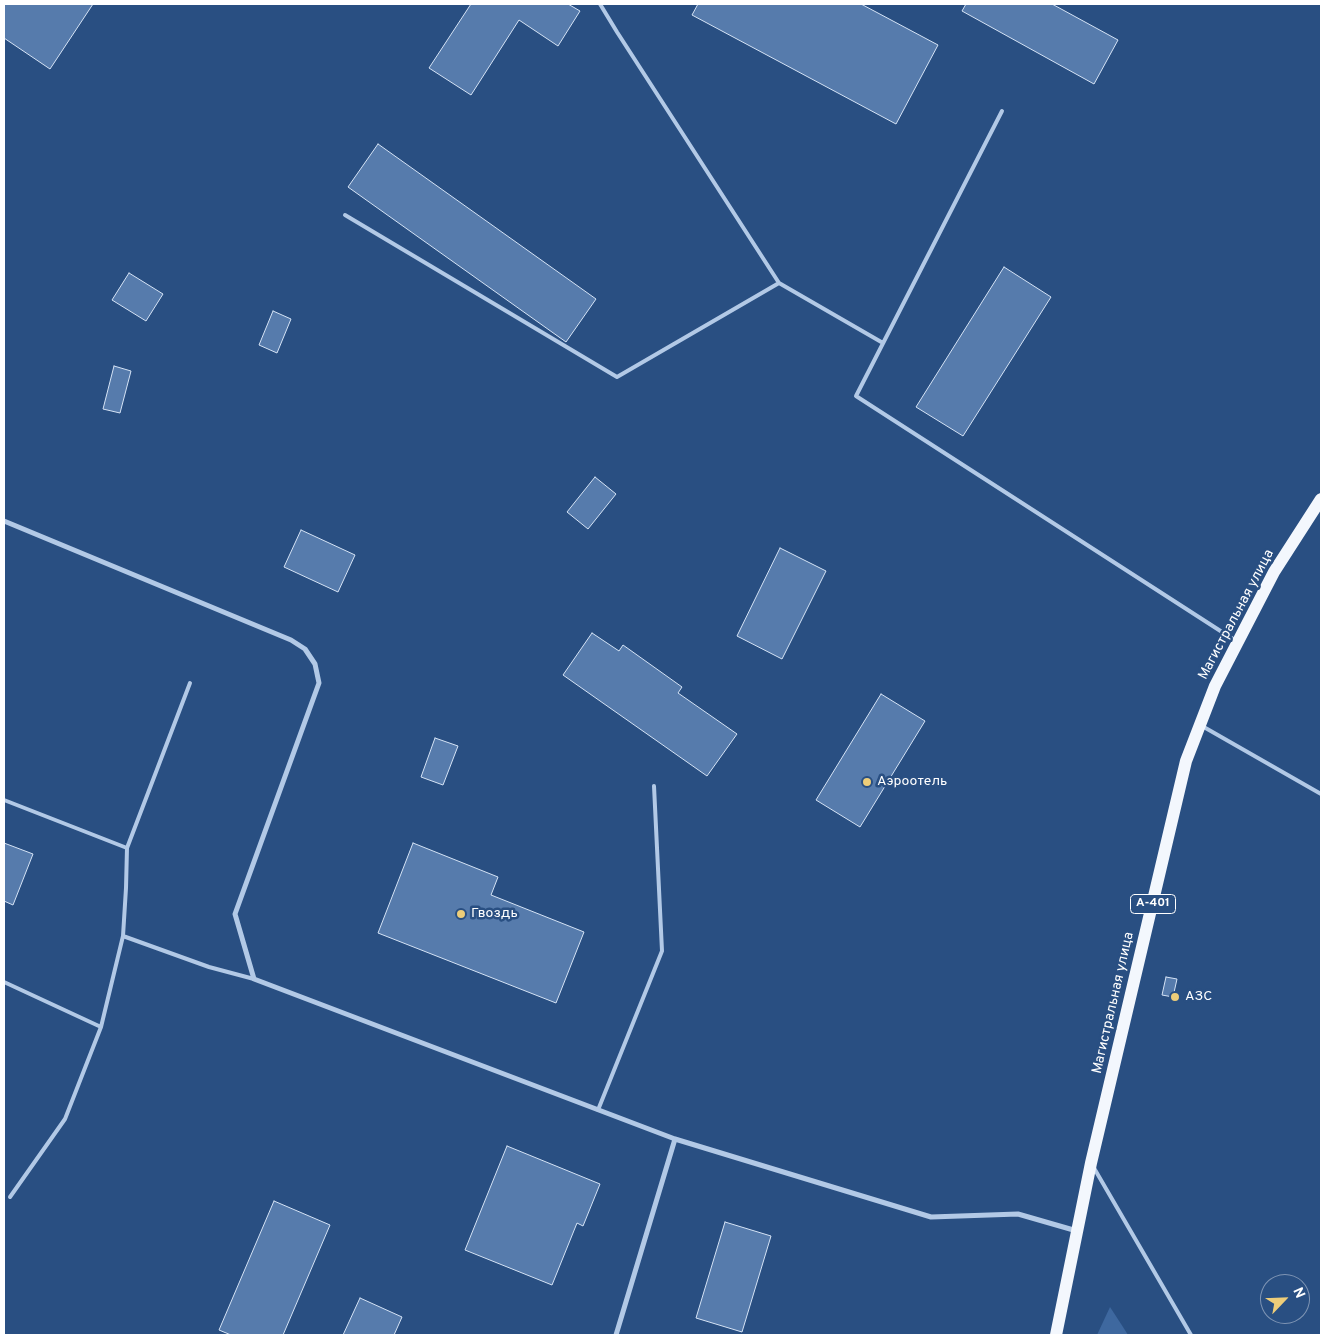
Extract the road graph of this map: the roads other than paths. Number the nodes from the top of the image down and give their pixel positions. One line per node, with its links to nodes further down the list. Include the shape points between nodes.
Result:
1 (600, 4): 4 (lane)
2 (1002, 111): 5 (lane)
3 (345, 215): 4 (lane, via 617,377)
4 (779, 282): 5 (lane)
5 (883, 343): 8 (lane, via 856,396)
6 (1321, 500): 8 (main road, Магистральная улица / А-401, via 1274,572)
7 (4, 521): 16 (street, via 291,640 306,649 315,664 319,683 235,914)
8 (1238, 642): 10 (main road, Магистральная улица / А-401, via 1215,686)
9 (190, 683): 14 (lane)
10 (1200, 725): 12 (lane); 21 (main road, Магистральная улица / А-401, via 1186,761)
11 (654, 786): 19 (lane, via 662,951)
12 (1321, 794)
13 (4, 800): 14 (lane)
14 (127, 848): 15 (lane)
15 (123, 936): 16 (lane, via 209,967); 18 (lane)
16 (254, 979): 19 (street)
17 (4, 982): 18 (lane)
18 (100, 1027): 22 (lane, via 65,1119)
19 (598, 1110): 20 (street)
20 (675, 1139): 23 (street, via 931,1217 1018,1214); 24 (street)
21 (1091, 1163): 23 (main road, Магистральная улица / А-401); 26 (lane)
22 (10, 1196)
23 (1077, 1231): 25 (main road, Магистральная улица / А-401)
24 (616, 1335)
25 (1056, 1335)
26 (1191, 1335)

